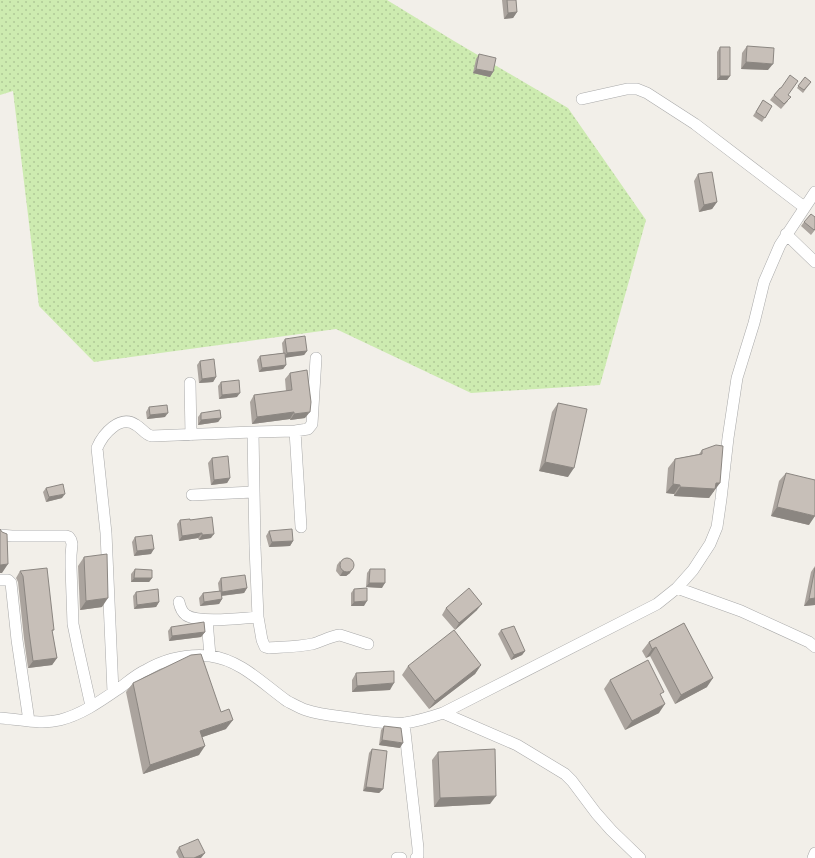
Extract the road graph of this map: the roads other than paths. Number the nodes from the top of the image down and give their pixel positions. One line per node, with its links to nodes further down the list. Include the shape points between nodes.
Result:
1 (582, 98): 3 (street, via 637,89 695,124)
2 (815, 192): 3 (street)
3 (804, 207): 4 (street)
4 (786, 234): 5 (street); 16 (street, via 764,282 737,378 717,527 702,557)
5 (815, 262)
6 (316, 358): 8 (street, via 312,424 308,429)
7 (190, 383): 10 (street)
8 (295, 431): 9 (street); 13 (street)
9 (253, 432): 10 (street); 11 (street)
10 (191, 435): 23 (street, via 150,436 136,424 123,422 116,424 97,448 106,533)
11 (253, 492): 12 (street); 18 (street)
12 (192, 495)
13 (301, 527)
14 (0, 535): 24 (street, via 66,536 71,540 73,624)
15 (0, 580): 27 (street, via 8,580 11,583)
16 (677, 588): 20 (street); 25 (street, via 658,604)
17 (178, 602): 19 (street, via 185,614)
18 (258, 617): 19 (street); 21 (street, via 262,640 265,647 269,648 302,646 335,636)
19 (207, 620): 22 (street)
20 (813, 641)
21 (368, 644)
22 (210, 656): 23 (street, via 188,656 166,661 146,669); 28 (street, via 223,658 238,665 288,701 306,710 383,723)
23 (113, 692): 24 (street)
24 (91, 706): 27 (street, via 58,720)
25 (443, 713): 28 (street); 33 (street, via 517,745 566,774 596,813)
26 (0, 718): 27 (street)
27 (29, 721)
28 (404, 723): 32 (street, via 418,848)
29 (815, 854): 34 (street)
30 (397, 858): 31 (street)
31 (401, 858)
32 (416, 858)
33 (640, 858)
34 (813, 858)

